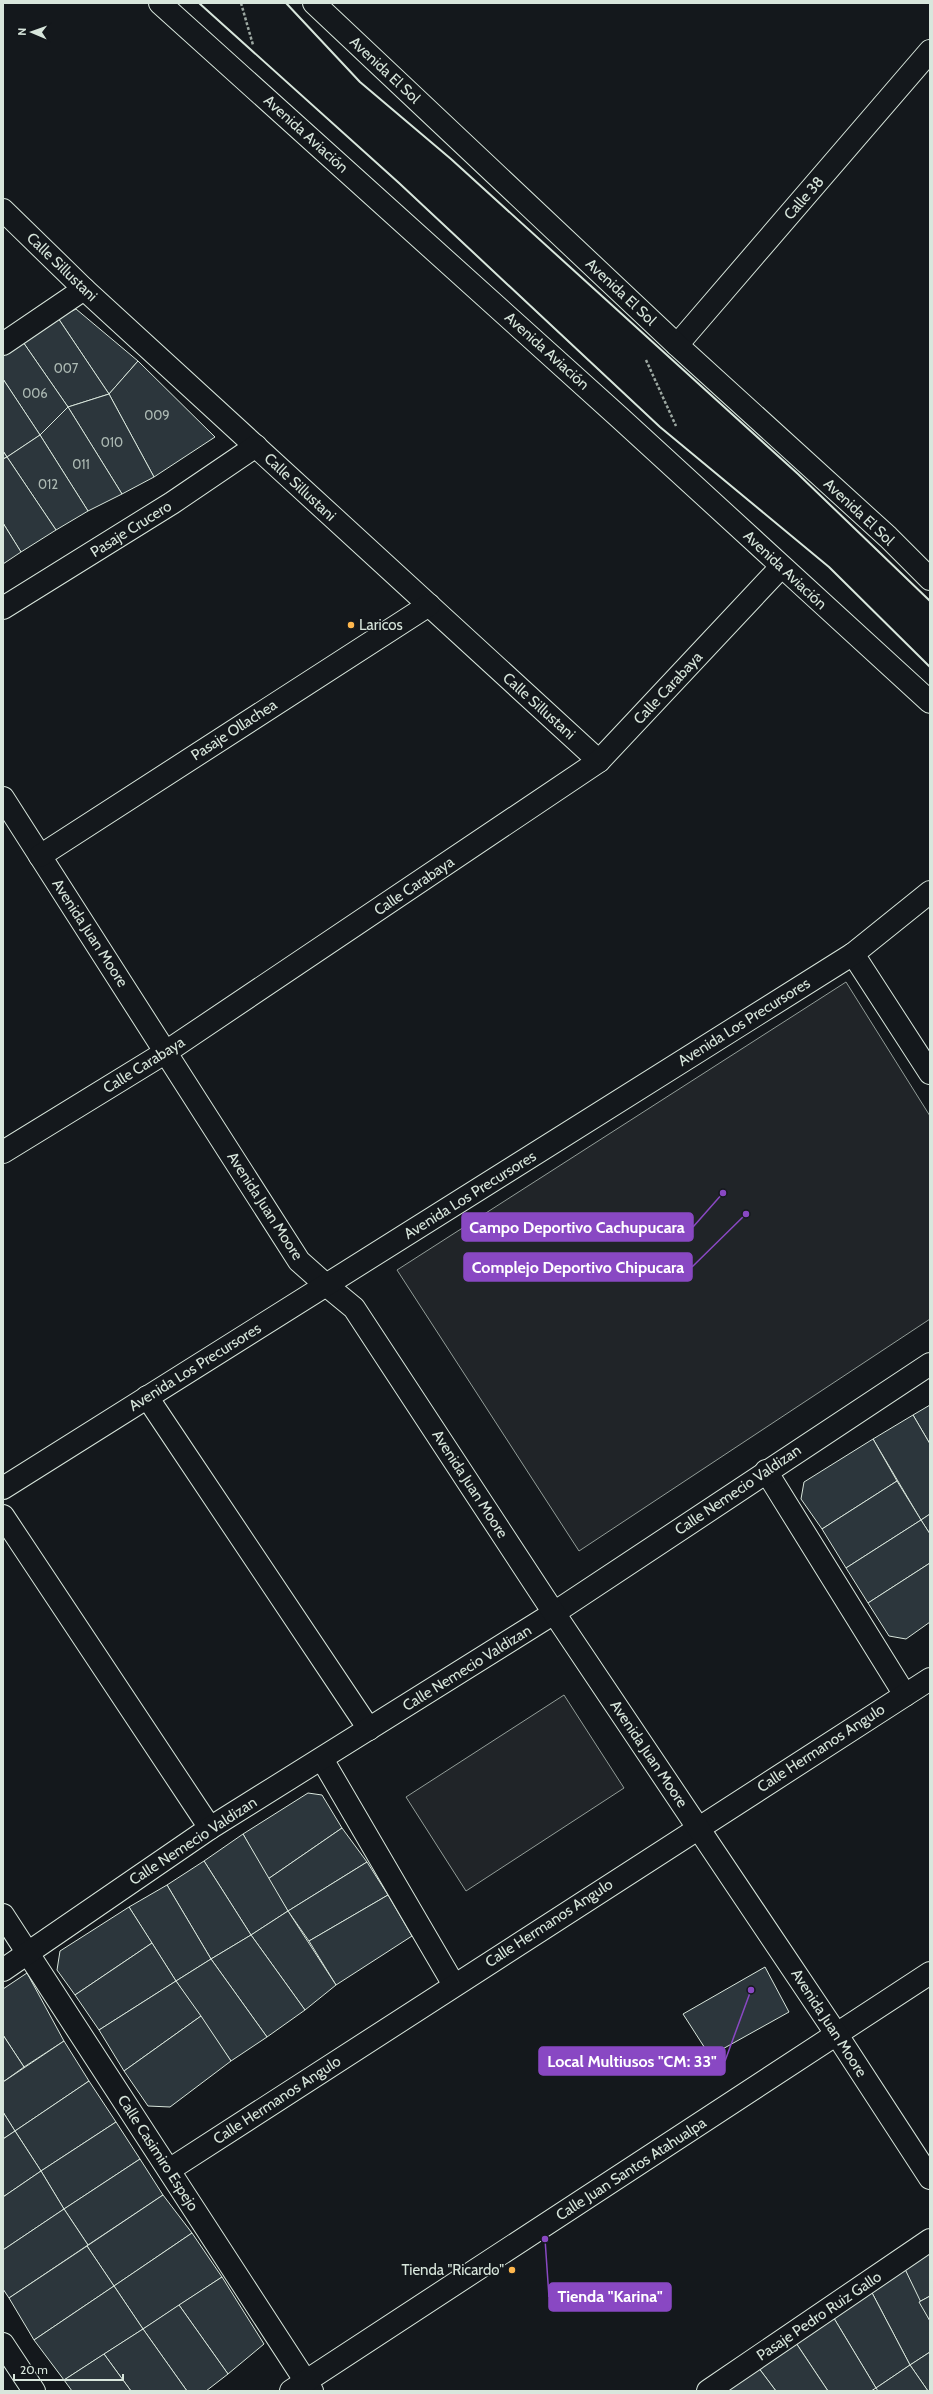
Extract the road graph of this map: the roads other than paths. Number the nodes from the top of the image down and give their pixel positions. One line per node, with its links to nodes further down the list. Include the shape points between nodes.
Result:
1 (160, 3): 9 (street, Avenida Aviación)
2 (314, 3): 7 (street, Avenida El Sol)
3 (930, 51): 7 (street, Calle 38)
4 (3, 210): 5 (street, Calle Sillustani)
5 (84, 289): 6 (street); 8 (street, Calle Sillustani)
6 (3, 344)
7 (677, 345): 10 (street, Avenida El Sol, via 888,537)
8 (256, 446): 11 (street, Calle Sillustani); 12 (street, Pasaje Crucero, via 172,503)
9 (781, 567): 13 (street, Avenida Aviación); 14 (street, Calle Carabaya)
10 (930, 579)
11 (429, 605): 14 (street, Calle Sillustani); 16 (street, Pasaje Ollachea)
12 (3, 608)
13 (930, 702)
14 (600, 761): 19 (street, Calle Carabaya)
15 (3, 798): 16 (street, Avenida Juan Moore)
16 (40, 856): 19 (street, Avenida Juan Moore)
17 (930, 892): 18 (street, Avenida Los Precursores)
18 (853, 954): 20 (street); 22 (street, Avenida Los Precursores)
19 (166, 1052): 21 (street, Calle Carabaya); 22 (street, Avenida Juan Moore, via 299,1261)
20 (930, 1073)
21 (3, 1152)
22 (326, 1285): 24 (street, Avenida Los Precursores); 28 (street, Avenida Juan Moore, via 354,1308)
23 (930, 1364): 25 (street, Calle Nemecio Valdizan)
24 (147, 1397): 26 (street, Avenida Los Precursores); 31 (street)
25 (766, 1471): 28 (street, Calle Nemecio Valdizan); 30 (street)
26 (3, 1488)
27 (3, 1516): 34 (street)
28 (554, 1612): 31 (street, Calle Nemecio Valdizan); 33 (street, Avenida Juan Moore)
29 (930, 1679): 30 (street, Calle Hermanos Angulo)
30 (905, 1695): 33 (street, Calle Hermanos Angulo)
31 (369, 1729): 32 (street, Calle Nemecio Valdizan)
32 (322, 1759): 34 (street, Calle Nemecio Valdizan); 39 (street)
33 (698, 1827): 39 (street, Calle Hermanos Angulo); 40 (street, Avenida Juan Moore)
34 (210, 1828): 36 (street, Calle Nemecio Valdizan)
35 (3, 1915): 36 (street, Calle Casimiro Espejo)
36 (28, 1953): 37 (street, Calle Nemecio Valdizan); 41 (street, Calle Casimiro Espejo)
37 (3, 1970)
38 (930, 1973): 40 (street, Calle Juan Santos Atahualpa)
39 (454, 1985): 41 (street, Calle Hermanos Angulo)
40 (837, 2035): 42 (street, Avenida Juan Moore); 45 (street, Calle Juan Santos Atahualpa)
41 (169, 2170): 45 (street, Calle Casimiro Espejo)
42 (930, 2178)
43 (930, 2240): 47 (street, Pasaje Pedro Ruiz Gallo)
44 (3, 2344): 46 (street)
45 (303, 2388)
46 (34, 2391)
47 (708, 2391)

